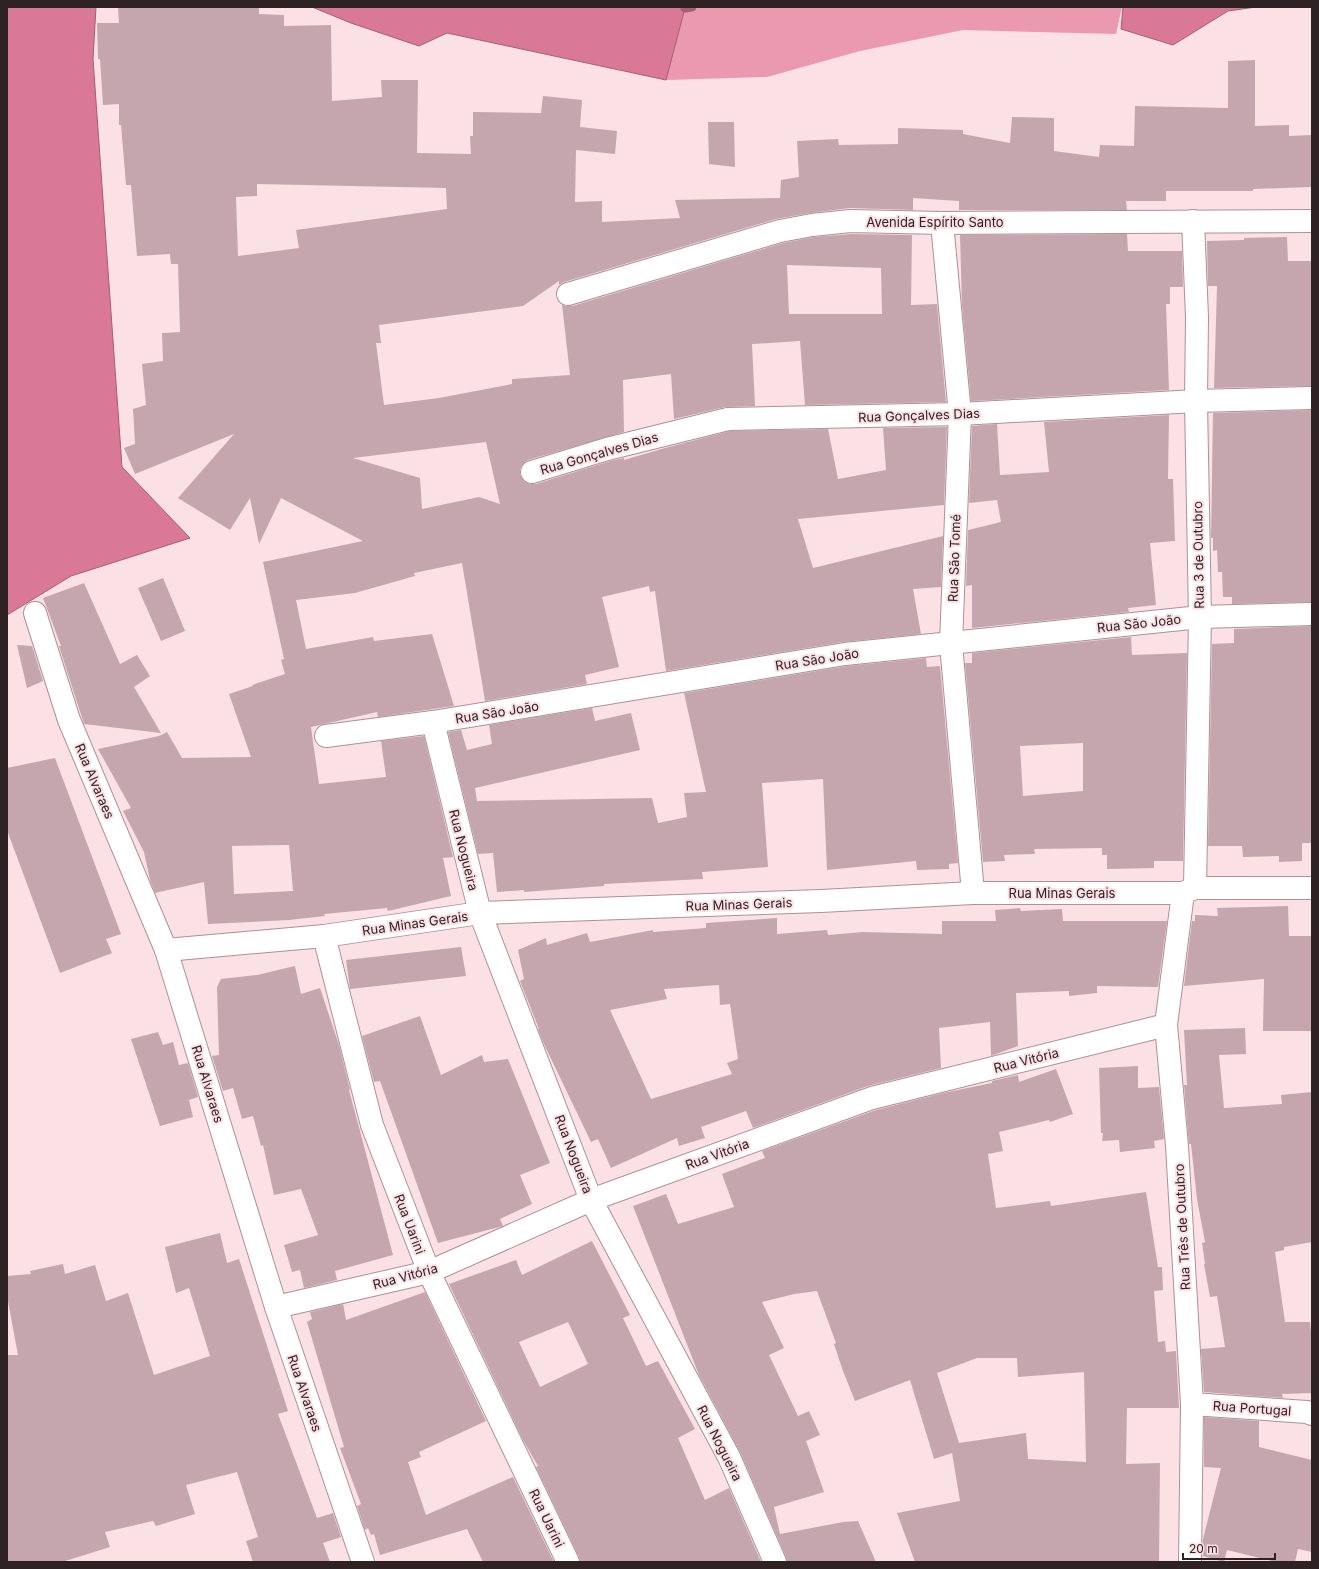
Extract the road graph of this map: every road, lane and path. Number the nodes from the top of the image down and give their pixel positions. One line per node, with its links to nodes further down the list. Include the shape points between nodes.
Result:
1 (1193, 221): 2 (street, Avenida Espírito Santo); 3 (street, Avenida Espírito Santo); 6 (street, Rua 3 de Outubro, via 1197,317)
2 (1312, 221)
3 (942, 223): 4 (street, Avenida Espírito Santo, via 850,221 812,225); 7 (street, Rua São Tomé)
4 (568, 294)
5 (1312, 398): 6 (street, Rua Gonçalves Dias)
6 (1196, 401): 7 (street, Rua Gonçalves Dias); 11 (street, Rua 3 de Outubro)
7 (960, 414): 8 (street, Rua Gonçalves Dias, via 728,419 607,449); 12 (street, Rua São Tomé)
8 (532, 472)
9 (35, 613): 20 (street, Rua Alvaraes, via 69,720)
10 (1312, 614): 11 (street, Rua São João)
11 (1200, 617): 12 (street, Rua São João); 16 (street, Rua 3 de Outubro)
12 (951, 644): 13 (street, Rua São João, via 845,654); 17 (street, Rua São Tomé)
13 (433, 722): 14 (street, Rua São João); 18 (street, Rua Nogueira)
14 (326, 736)
15 (1312, 888): 16 (street, Rua Minas Gerais)
16 (1189, 891): 17 (street, Rua Minas Gerais); 21 (street, Rua Três de Outubro)
17 (973, 893): 18 (street, Rua Minas Gerais)
18 (480, 913): 19 (street, Rua Minas Gerais); 22 (street, Rua Nogueira)
19 (324, 936): 20 (street, Rua Minas Gerais); 23 (street, Rua Uarini, via 372,1125)
20 (166, 950): 24 (street, Rua Alvaraes)
21 (1166, 1025): 22 (street, Rua Vitória, via 872,1098); 25 (street, Rua Três de Outubro, via 1177,1146)
22 (591, 1200): 23 (street, Rua Vitória); 29 (street, Rua Nogueira, via 729,1457)
23 (429, 1272): 24 (street, Rua Vitória); 28 (street, Rua Uarini)
24 (276, 1307): 27 (street, Rua Alvaraes)
25 (1192, 1404): 26 (street, Rua Portugal); 30 (street, Rua Três de Outubro)
26 (1312, 1414)
27 (363, 1562)
28 (568, 1562)
29 (775, 1562)
30 (1190, 1562)

